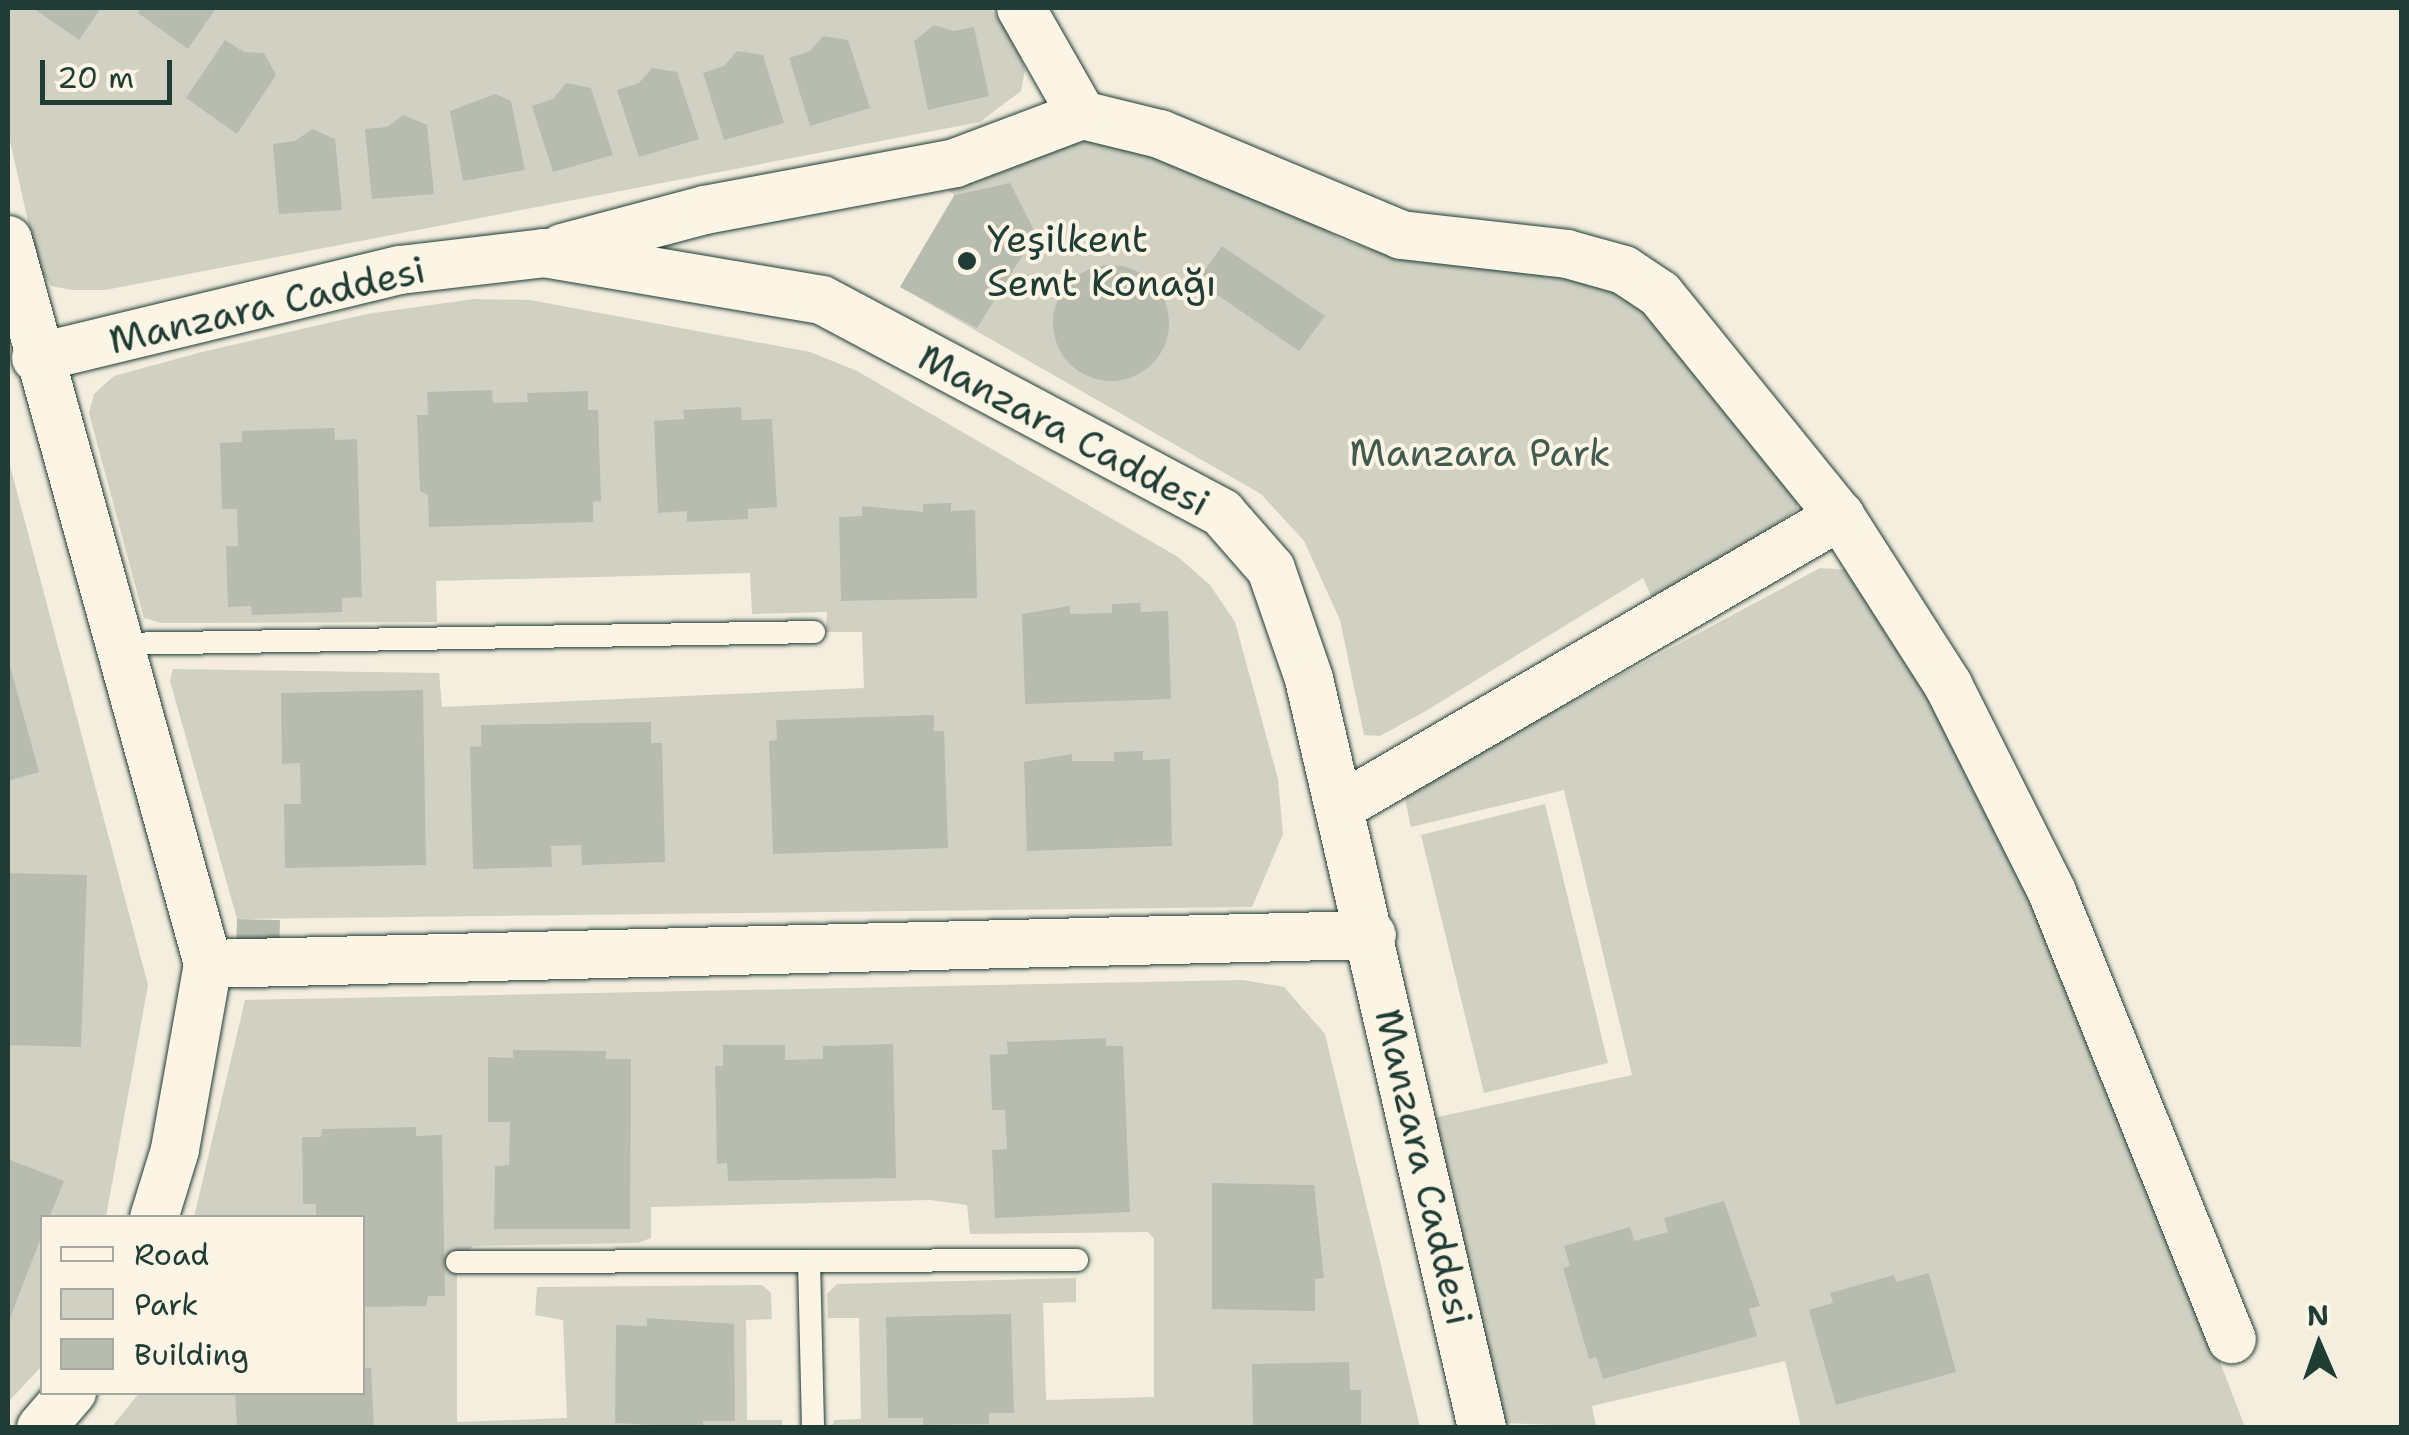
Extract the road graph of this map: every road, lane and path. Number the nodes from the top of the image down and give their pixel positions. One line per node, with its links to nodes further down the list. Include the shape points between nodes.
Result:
1 (1021, 8): 2 (street)
2 (1082, 115): 4 (street, via 954,163 704,210); 6 (street, via 1160,134 1401,235 1568,254 1624,270 1660,294)
3 (8, 240): 5 (street)
4 (544, 253): 5 (street, Manzara Caddesi, via 400,270); 9 (street, Manzara Caddesi, via 822,300 1222,513 1271,569 1309,680)
5 (36, 358): 8 (street)
6 (1840, 516): 9 (street); 16 (street, via 1948,686 2052,892)
7 (814, 632): 8 (lane)
8 (116, 644): 11 (street)
9 (1340, 807): 10 (street, Manzara Caddesi)
10 (1372, 935): 11 (street); 20 (street, Manzara Caddesi)
11 (208, 964): 12 (street, via 175,1150)
12 (155, 1215)
13 (1077, 1260): 15 (lane)
14 (457, 1262): 15 (lane)
15 (809, 1262): 19 (lane)
16 (2232, 1339)
17 (69, 1395): 18 (street)
18 (41, 1428)
19 (813, 1428)
20 (1482, 1428)

